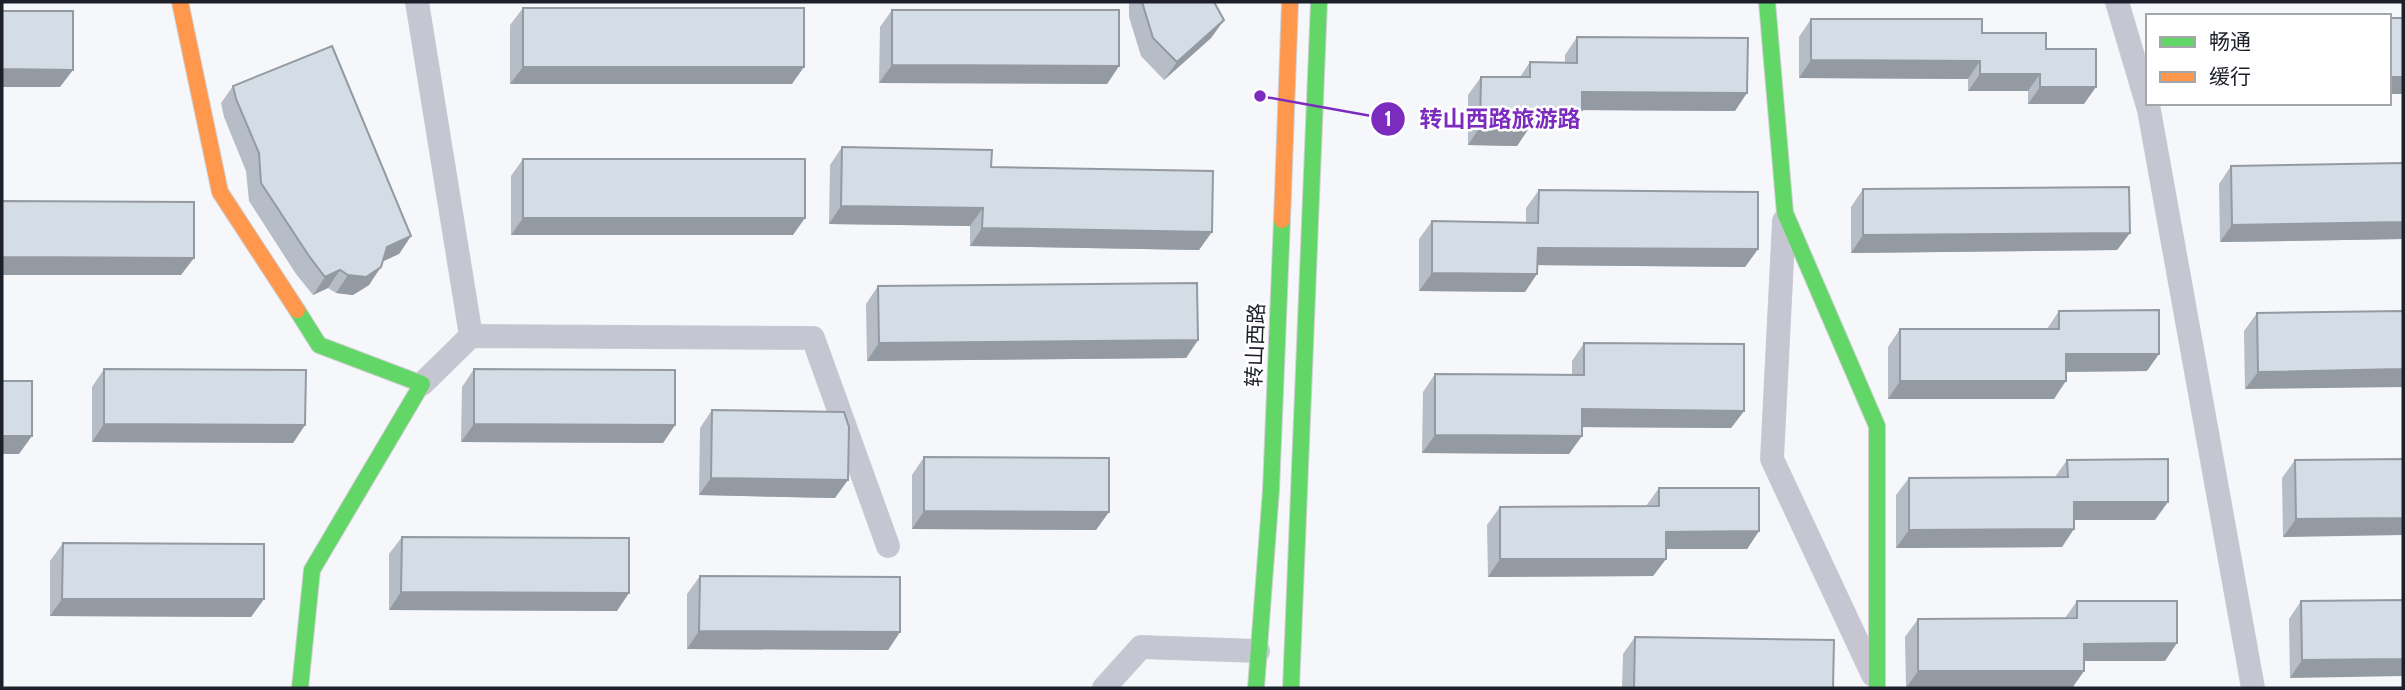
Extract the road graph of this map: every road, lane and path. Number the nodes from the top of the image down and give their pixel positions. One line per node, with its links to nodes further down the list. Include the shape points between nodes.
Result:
1 (180, 2): 11 (street, via 220,192 319,345)
2 (417, 2): 10 (street)
3 (1290, 2): 13 (street, 转山西路, via 1271,490)
4 (1319, 2): 18 (street)
5 (1767, 2): 9 (street)
6 (2117, 2): 7 (street)
7 (2146, 100)
8 (2148, 105): 19 (street)
9 (1785, 213): 14 (street, via 1877,426); 14 (street, via 1772,459)
10 (471, 336): 11 (street); 12 (street, via 813,338)
11 (422, 384): 15 (street, via 312,570)
12 (888, 546)
13 (1258, 651): 16 (street, via 1141,647); 17 (street, 转山西路)
14 (1877, 686)
15 (300, 688)
16 (1104, 688)
17 (1256, 688)
18 (1291, 688)
19 (2253, 688)

